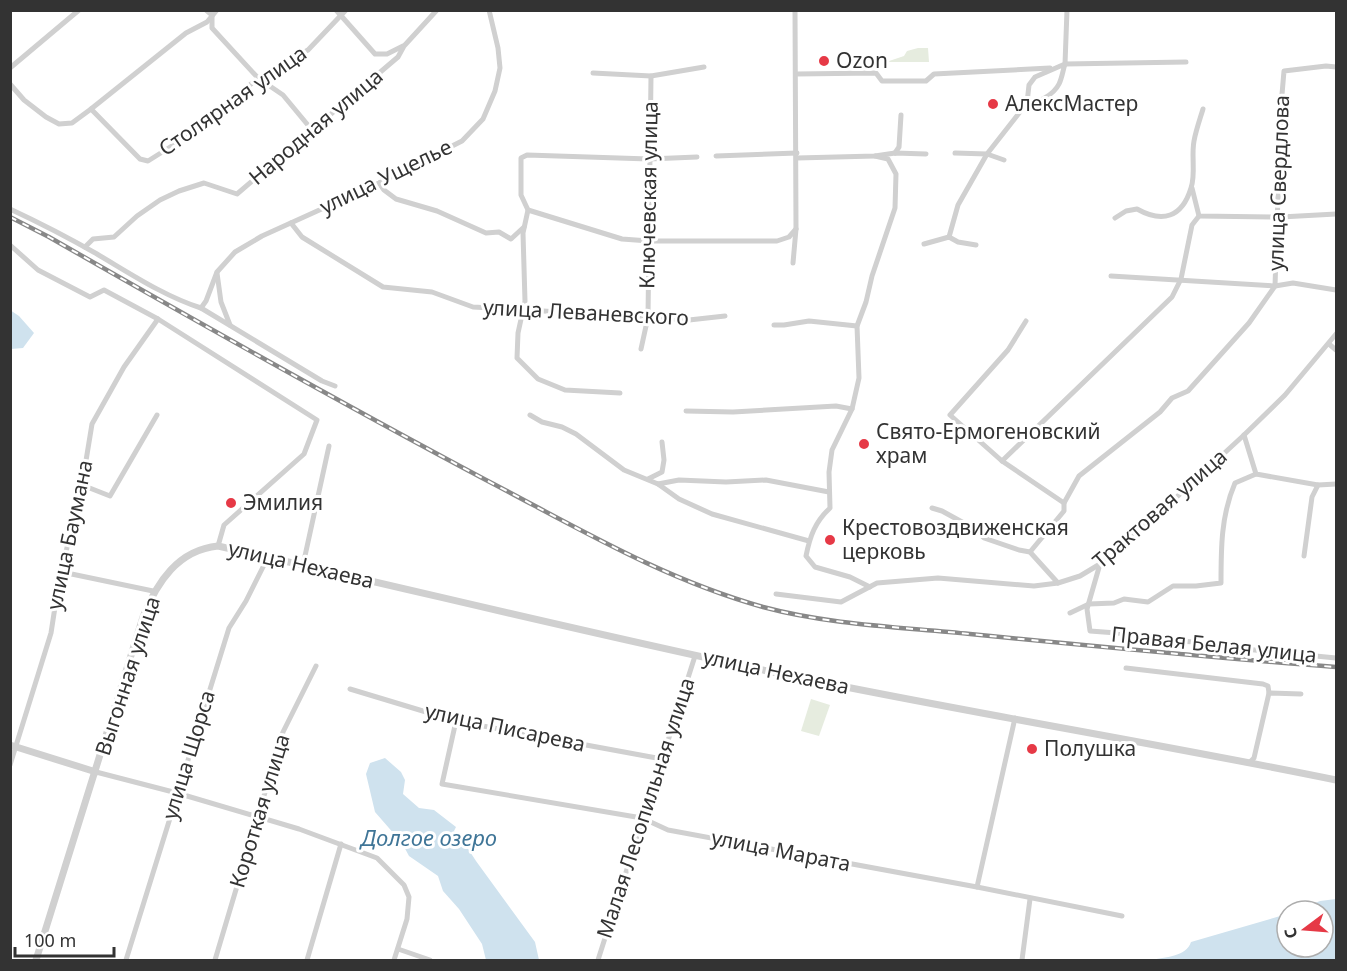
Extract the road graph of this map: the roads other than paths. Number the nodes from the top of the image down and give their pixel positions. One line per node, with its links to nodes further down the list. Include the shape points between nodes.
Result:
1 (80, 10): 16 (street)
2 (206, 10): 10 (street)
3 (217, 10): 10 (street)
4 (346, 10): 9 (street, Столярная улица)
5 (437, 10): 11 (street, Народная улица)
6 (489, 10): 38 (street, улица Ущелье, via 500,68 483,119 462,141)
7 (795, 10): 19 (street)
8 (1067, 10): 13 (street)
9 (338, 13): 11 (street, via 375,54 387,54); 21 (street, Столярная улица, via 308,50)
10 (212, 15): 21 (street, via 212,28); 24 (street)
11 (404, 46): 27 (street, Народная улица, via 398,57)
12 (1186, 62): 13 (street)
13 (1065, 64): 17 (street); 23 (street, via 1053,91 1034,104)
14 (704, 67): 20 (street)
15 (1336, 67): 44 (street, улица Свердлова, via 1284,71)
16 (10, 68)
17 (1054, 68): 19 (street, via 934,74 926,81 882,81 876,74); 23 (street, via 1035,77 1029,85)
18 (593, 73): 20 (street)
19 (796, 74): 33 (street)
20 (651, 76): 36 (street, Ключевская улица)
21 (258, 78): 24 (street, Столярная улица, via 194,132 148,161 140,159); 27 (street, via 283,95)
22 (10, 84): 24 (street, via 24,100 59,124 72,123)
23 (1026, 103): 31 (street)
24 (92, 109)
25 (1203, 109): 39 (street, via 1194,141)
26 (901, 114): 28 (street, via 899,147)
27 (312, 130): 54 (street, Народная улица, via 237,194 204,183 179,191 137,216 114,237 93,239)
28 (895, 153): 30 (street); 34 (street)
29 (955, 153): 31 (street)
30 (926, 154)
31 (987, 154): 37 (street); 49 (street, via 958,205)
32 (716, 156): 33 (street)
33 (797, 156): 34 (street); 48 (street)
34 (875, 156): 69 (street, via 888,159 896,174 895,208)
35 (697, 157): 36 (street)
36 (649, 159): 41 (street, via 527,155 521,158 521,195); 50 (street, Ключевская улица)
37 (1004, 160)
38 (379, 183): 46 (street, улица Ущелье); 47 (street, via 396,199 437,211 486,233 499,232 511,239)
39 (1191, 188): 43 (street); 45 (street, via 1180,210 1167,216 1151,217 1137,209)
40 (10, 209): 54 (street)
41 (528, 210): 47 (street); 50 (street, via 622,239)
42 (1336, 213): 44 (street)
43 (1199, 216): 44 (street); 58 (street, via 1192,225)
44 (1277, 217): 59 (street, улица Свердлова)
45 (1115, 218)
46 (291, 223): 56 (street, улица Ущелье, via 235,252); 62 (street, улица Леваневского, via 302,237 383,287 432,292 473,307)
47 (524, 227): 62 (street)
48 (796, 230): 50 (street, via 777,241); 55 (street)
49 (949, 237): 51 (street); 53 (street)
50 (649, 241): 64 (street, Ключевская улица)
51 (924, 244)
52 (10, 245): 65 (street, via 38,270 90,297 104,290)
53 (976, 245)
54 (85, 247): 61 (street, via 157,289)
55 (793, 263)
56 (217, 272): 61 (street, улица Ущелье); 68 (street, via 221,302)
57 (1111, 276): 58 (street)
58 (1181, 279): 59 (street); 83 (street, via 1172,297)
59 (1275, 286): 60 (street, via 1293,284); 91 (street, улица Свердлова, via 1249,323 1188,391 1172,398 1160,412 1079,476)
60 (1336, 290)
61 (201, 308): 68 (street)
62 (522, 312): 64 (street, улица Леваневского); 75 (street, via 517,358 538,379 565,390)
63 (725, 316): 64 (street, улица Леваневского, via 689,320)
64 (648, 317): 72 (street, Ключевская улица)
65 (158, 319): 87 (street, улица Баумана, via 124,367 92,424); 94 (street, via 317,420 304,454 224,525)
66 (1026, 321): 83 (street, via 1008,350 950,414)
67 (774, 325): 69 (street, via 809,321)
68 (231, 326): 74 (street)
69 (857, 326): 76 (street, via 859,378)
70 (1336, 334): 71 (street, Трактовая улица)
71 (1329, 344): 73 (street); 80 (street, Трактовая улица)
72 (641, 349)
73 (1336, 350)
74 (335, 386)
75 (620, 393)
76 (852, 409): 77 (street, via 836,406); 90 (street, via 832,450)
77 (686, 411)
78 (157, 415): 87 (street, via 110,496)
79 (530, 415): 85 (street, via 576,434 624,470)
80 (1244, 435): 84 (street); 98 (street, Трактовая улица)
81 (662, 442): 85 (street, via 662,472)
82 (329, 446): 99 (street)
83 (1002, 461): 91 (street)
84 (1256, 474): 89 (street); 105 (street, via 1235,483 1227,501 1221,583 1173,586 1149,602)
85 (648, 479): 88 (street)
86 (1336, 483): 89 (street)
87 (82, 484): 100 (street, улица Баумана)
88 (658, 484): 90 (street, via 679,480 766,480); 93 (street, via 712,514)
89 (1318, 485): 96 (street, via 1312,497)
90 (829, 492): 93 (street, via 830,508 820,517)
91 (1064, 503): 95 (street, улица Свердлова, via 1064,511)
92 (932, 508): 95 (street, via 973,528 984,538)
93 (809, 541): 102 (street, via 806,556 815,567)
94 (218, 546): 97 (street, улица Нехаева); 103 (street, Выгонная улица, via 190,554)
95 (1029, 552): 101 (street)
96 (1304, 556)
97 (268, 557): 99 (street, улица Нехаева); 122 (street, улица Щорса, via 229,628)
98 (1100, 564): 101 (street, Трактовая улица); 105 (street, Правая Белая улица)
99 (303, 565): 107 (street, улица Нехаева)
100 (62, 572): 103 (street); 116 (street, улица Баумана, via 51,633)
101 (1058, 583): 102 (street, Трактовая улица, via 1034,586 939,578)
102 (870, 587): 104 (street, Трактовая улица, via 841,602)
103 (153, 591): 120 (street, Выгонная улица)
104 (776, 594)
105 (1089, 604): 106 (street); 108 (street, Правая Белая улица, via 1090,631)
106 (1070, 614)
107 (695, 656): 114 (street, улица Нехаева); 117 (street, Малая Лесопильная улица)
108 (1336, 658)
109 (316, 666): 123 (street, Короткая улица, via 283,732)
110 (1126, 668): 112 (street, via 1263,684 1268,686)
111 (350, 689): 115 (street, улица Писарева)
112 (1269, 693): 113 (street); 118 (street)
113 (1301, 694)
114 (1015, 718): 118 (street, улица Нехаева); 126 (street)
115 (456, 721): 117 (street, улица Писарева); 124 (street, улица Марата, via 442,784)
116 (13, 746): 119 (street, улица Баумана); 120 (street)
117 (662, 759): 124 (street, Малая Лесопильная улица)
118 (1250, 762): 121 (street, улица Нехаева)
119 (10, 765)
120 (96, 772): 122 (street); 130 (street, Выгонная улица)
121 (1336, 780)
122 (177, 793): 123 (street); 131 (street, улица Щорса)
123 (258, 818): 125 (street); 132 (street, Короткая улица)
124 (642, 818): 126 (street, улица Марата, via 668,830); 136 (street, Малая Лесопильная улица)
125 (341, 844): 129 (street, via 377,858 404,885 408,908); 133 (street)
126 (978, 887): 127 (street, улица Марата)
127 (1030, 899): 128 (street, улица Марата); 137 (street)
128 (1122, 916)
129 (398, 949): 134 (street); 135 (street)
130 (36, 960)
131 (126, 960)
132 (215, 960)
133 (307, 960)
134 (394, 960)
135 (430, 960)
136 (598, 960)
137 (1022, 960)

